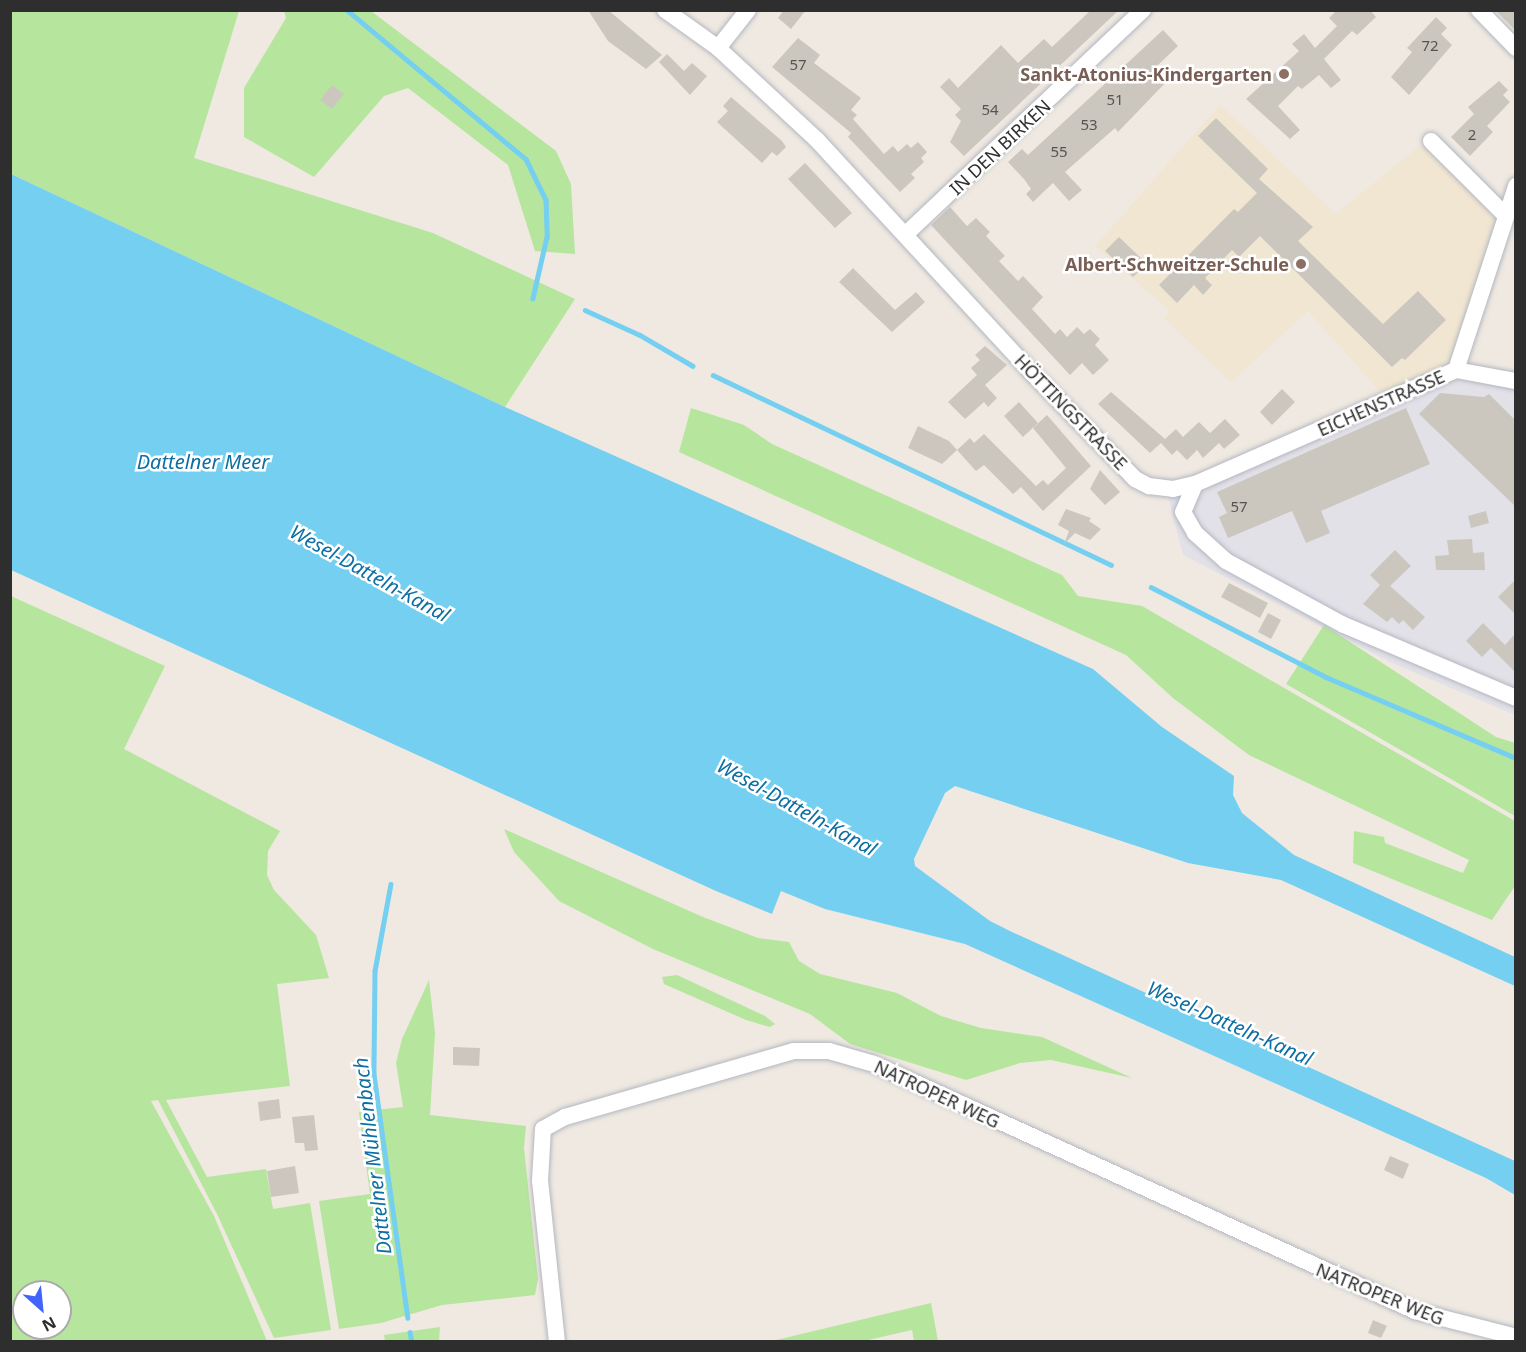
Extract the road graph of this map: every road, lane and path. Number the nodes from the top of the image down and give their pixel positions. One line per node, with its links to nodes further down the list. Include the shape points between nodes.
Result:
1 (665, 10): 5 (street, HÖTTINGSTRASSE)
2 (748, 10): 5 (street)
3 (1143, 10): 10 (street, IN DEN BIRKEN)
4 (1479, 10): 6 (street)
5 (718, 48): 10 (street, HÖTTINGSTRASSE, via 817,140)
6 (1515, 48)
7 (1431, 141): 9 (street)
8 (1515, 186): 9 (street, EICHENSTRASSE)
9 (1506, 216): 11 (street, EICHENSTRASSE)
10 (907, 233): 13 (street, HÖTTINGSTRASSE, via 1034,375 1135,478 1149,486 1165,488)
11 (1456, 370): 12 (street); 13 (street, EICHENSTRASSE)
12 (1515, 381)
13 (1195, 484): 14 (street, via 1183,512 1195,533 1226,561 1344,625)
14 (1515, 698)
15 (1515, 1337): 16 (street, NATROPER WEG, via 1444,1321 1404,1306 874,1064 829,1051 794,1050 565,1117 543,1130 540,1180)
16 (557, 1341)

